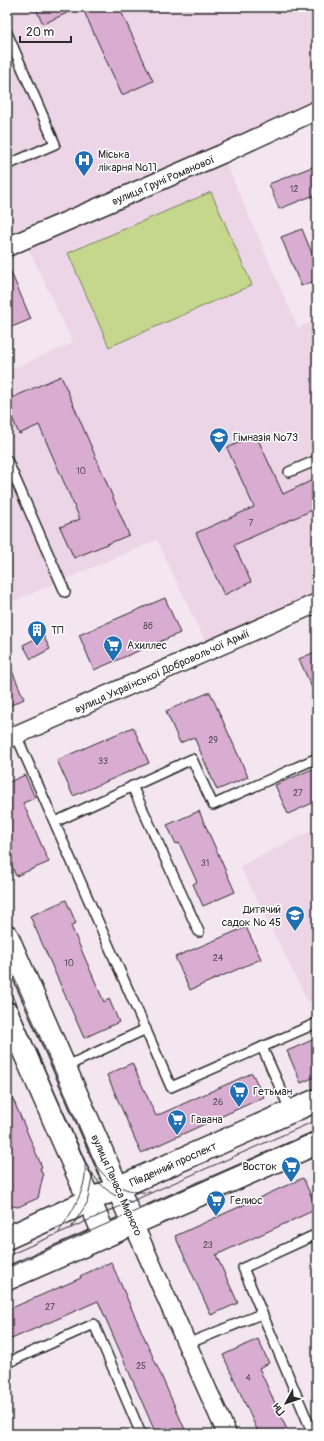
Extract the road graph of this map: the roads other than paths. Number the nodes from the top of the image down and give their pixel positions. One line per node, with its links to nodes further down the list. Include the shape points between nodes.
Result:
1 (7, 33): 3 (lane, via 55,144)
2 (317, 110): 4 (street, вулиця Груні Романової)
3 (7, 165)
4 (7, 247)
5 (7, 460): 8 (lane)
6 (317, 460): 7 (lane)
7 (289, 472)
8 (65, 592)
9 (317, 603): 10 (street, вулиця Української Добровольчої Армії)
10 (11, 737): 13 (lane)
11 (317, 758): 12 (lane, via 213,805 192,759)
12 (132, 786): 13 (lane); 14 (lane)
13 (55, 822): 18 (lane)
14 (199, 932)
15 (7, 936): 20 (main road, вулиця Панаса Мирного)
16 (7, 1013): 25 (main road)
17 (317, 1023): 19 (lane)
18 (146, 1029): 19 (lane, via 171,1087); 20 (lane)
19 (262, 1047): 22 (lane)
20 (64, 1067): 24 (main road, вулиця Панаса Мирного)
21 (317, 1100): 22 (main road, Південний проспект)
22 (291, 1112): 24 (main road, Південний проспект)
23 (317, 1143): 26 (main road)
24 (117, 1188): 25 (main road, Південний проспект); 26 (main road, вулиця Панаса Мирного)
25 (89, 1201): 28 (main road); 29 (main road, Південний проспект)
26 (133, 1223): 28 (main road); 32 (street, вулиця Панаса Мирного)
27 (317, 1234): 31 (lane, via 242,1268)
28 (105, 1236): 30 (main road)
29 (7, 1238)
30 (7, 1279)
31 (262, 1314): 32 (lane); 36 (lane)
32 (187, 1344): 35 (street, вулиця Панаса Мирного)
33 (7, 1363): 34 (lane, via 94,1324)
34 (141, 1434)
35 (227, 1434)
36 (313, 1434)

